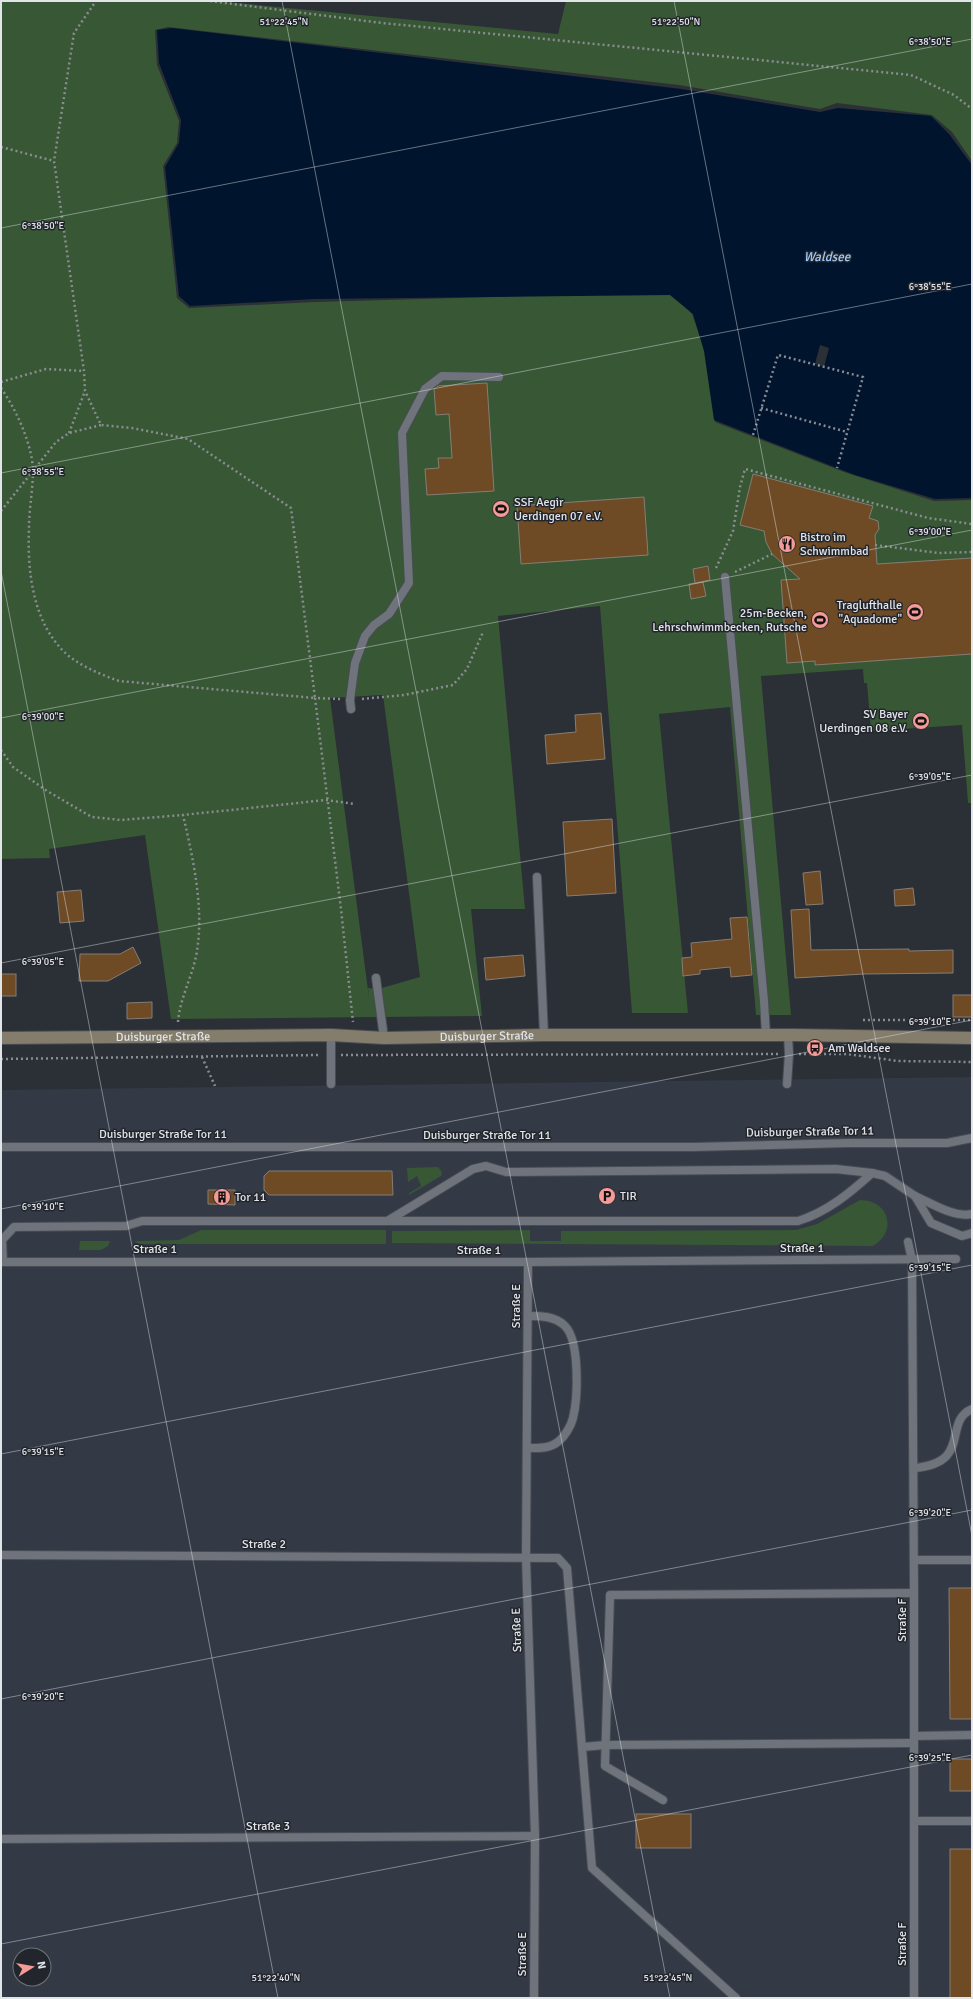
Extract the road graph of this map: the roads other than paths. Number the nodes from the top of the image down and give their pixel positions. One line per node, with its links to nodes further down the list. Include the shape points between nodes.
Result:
1 (499, 377): 3 (lane, via 442,376 425,390 402,432 409,583 389,614 374,625 365,636 355,663)
2 (725, 577): 8 (lane)
3 (351, 709)
4 (537, 877): 7 (lane)
5 (376, 978): 11 (lane)
6 (331, 1035): 10 (main road, Duisburger Straße); 11 (main road, Duisburger Straße); 13 (lane)
7 (544, 1035): 8 (main road, Duisburger Straße); 11 (main road, Duisburger Straße)
8 (766, 1035): 9 (main road, Duisburger Straße)
9 (788, 1035): 12 (main road, Duisburger Straße); 14 (lane)
10 (1, 1038)
11 (384, 1038)
12 (972, 1038)
13 (332, 1084)
14 (787, 1084)
15 (972, 1138): 16 (lane, Duisburger Straße Tor 11, via 947,1143 694,1147)
16 (1, 1147)
17 (872, 1173): 18 (lane, via 885,1176); 20 (lane, via 846,1197 811,1217 798,1221); 20 (lane, via 836,1169 506,1172 486,1166 473,1169)
18 (915, 1196): 19 (lane, via 952,1212); 21 (lane, via 931,1223 962,1236)
19 (972, 1214)
20 (389, 1220): 25 (lane, via 142,1221 126,1226 14,1227 2,1240)
21 (972, 1233)
22 (908, 1242): 24 (lane, Straße F)
23 (956, 1259): 24 (lane, Straße 1)
24 (912, 1260): 26 (lane, Straße 1); 30 (lane, Straße F)
25 (2, 1262): 26 (lane, Straße 1)
26 (528, 1262): 27 (lane, Straße E)
27 (528, 1316): 29 (lane, Straße E); 29 (lane, via 544,1316 564,1325 574,1341 576,1361 573,1418 570,1426 558,1442 550,1446)
28 (972, 1409): 30 (lane, via 966,1411 959,1421 951,1453 930,1467)
29 (527, 1448): 32 (lane, Straße E)
30 (914, 1468): 33 (lane, Straße F)
31 (1, 1555): 32 (lane, Straße 2)
32 (526, 1558): 39 (lane, Straße 2, via 558,1558 567,1568); 43 (lane, Straße E)
33 (914, 1560): 34 (lane); 35 (lane, Straße F)
34 (972, 1560)
35 (914, 1592): 37 (lane, Straße F); 38 (lane, via 610,1595)
36 (972, 1735): 37 (lane)
37 (914, 1739): 38 (lane, via 880,1744); 41 (lane, Straße F)
38 (605, 1745): 39 (lane); 40 (lane, via 605,1766)
39 (583, 1747): 46 (lane, Straße 2, via 592,1868)
40 (663, 1800)
41 (914, 1821): 42 (lane); 47 (lane, Straße F)
42 (972, 1821)
43 (535, 1836): 44 (lane, Straße 3); 45 (lane, Straße E)
44 (1, 1839)
45 (534, 1998)
46 (736, 1998)
47 (914, 1998)

